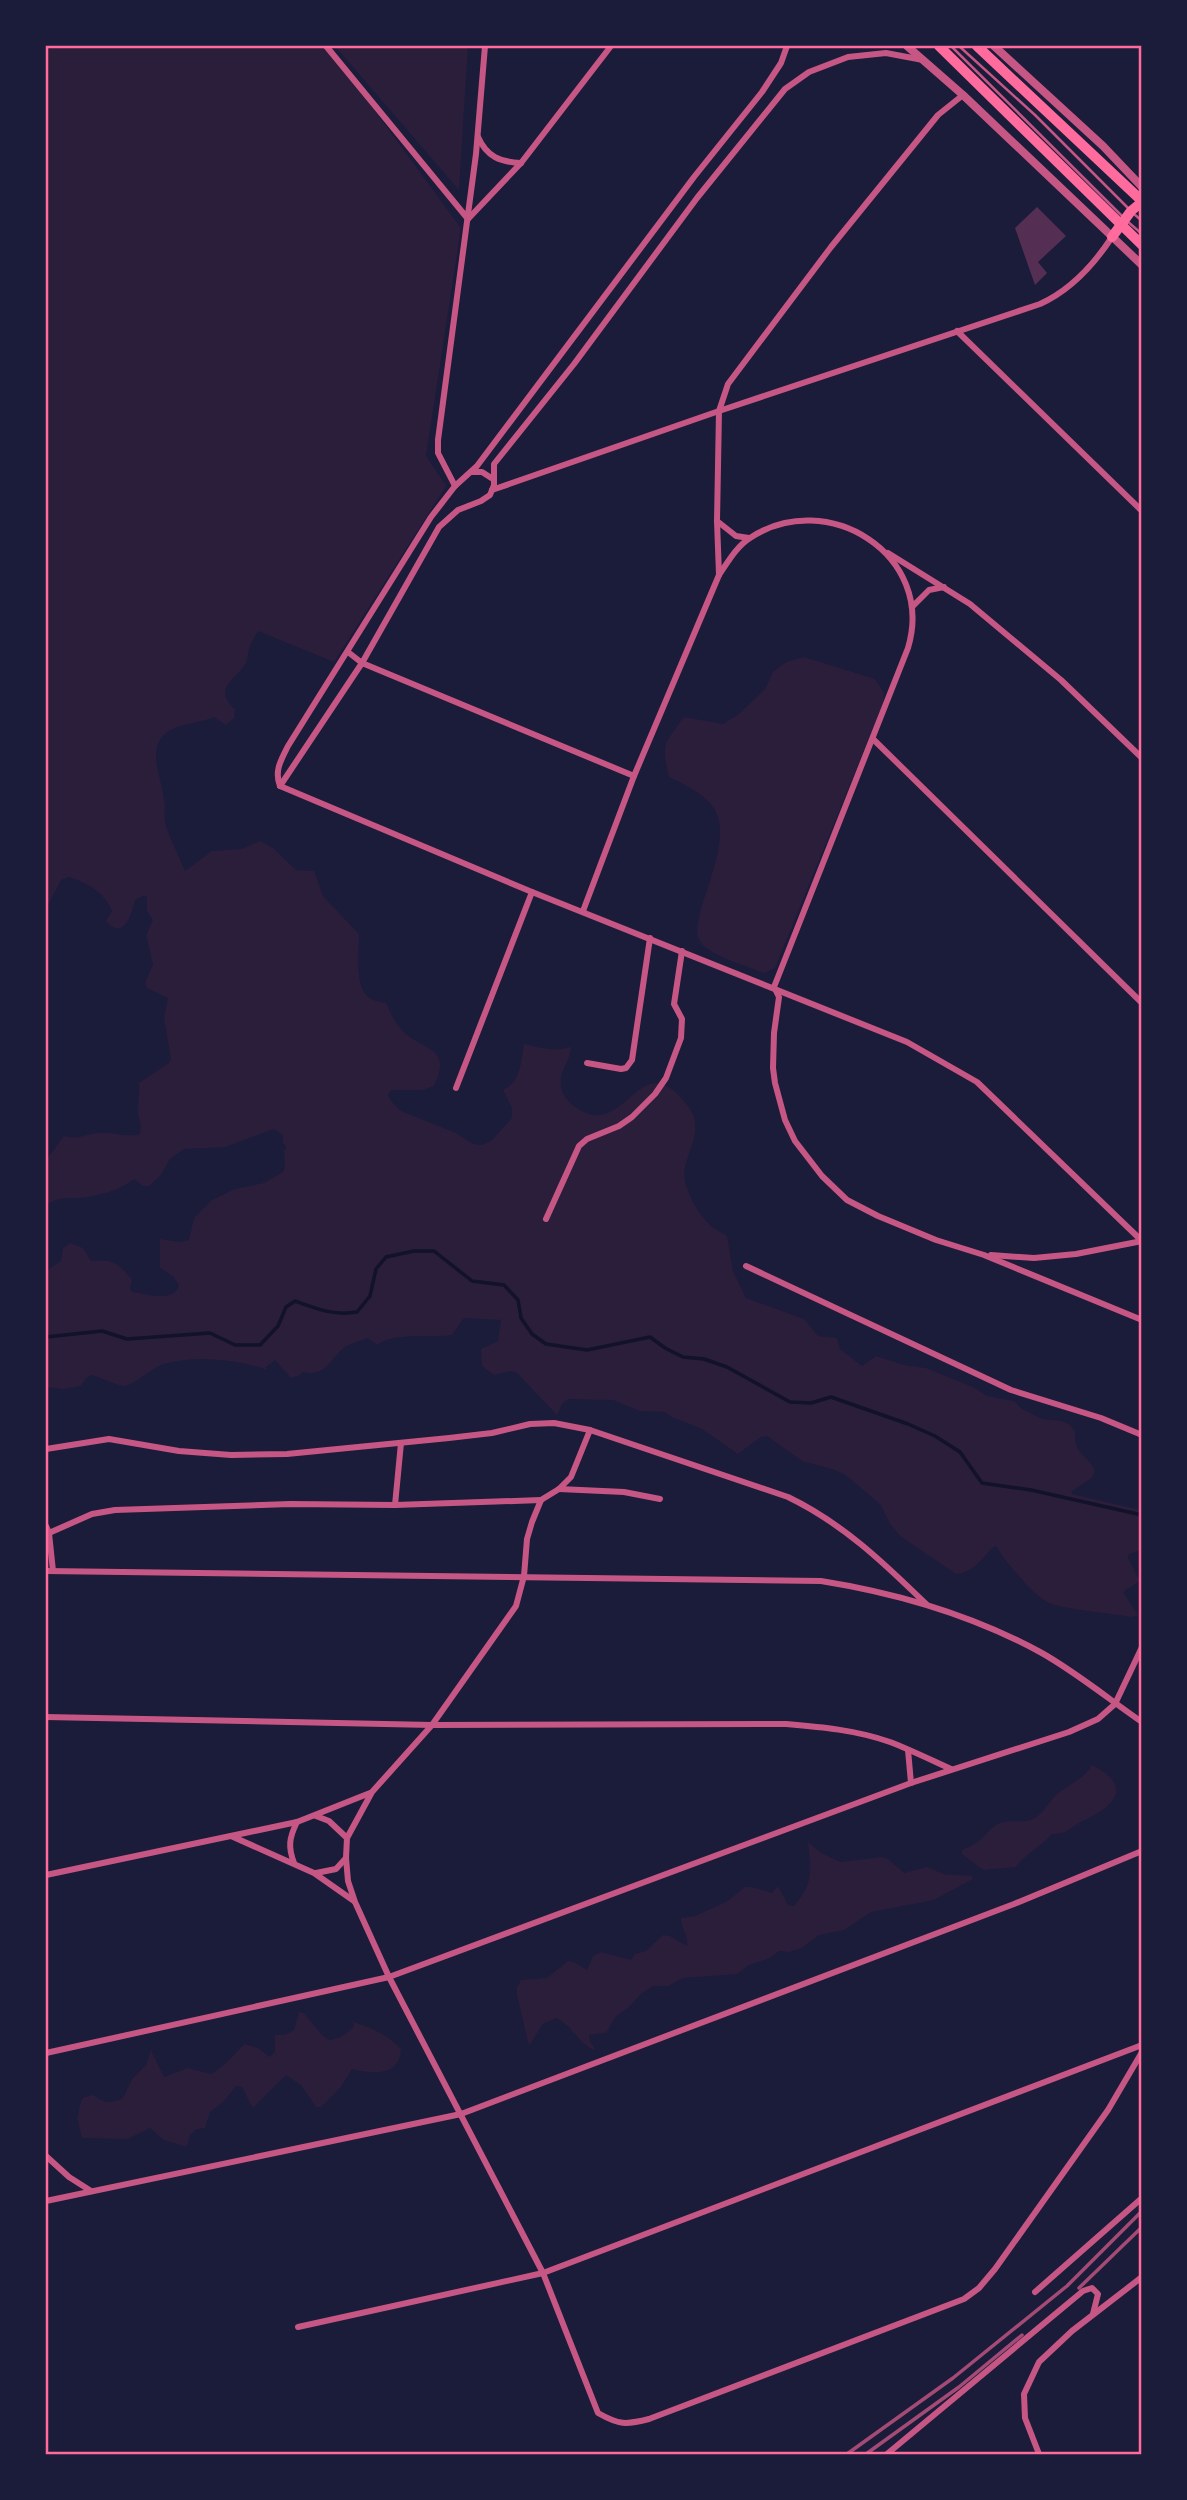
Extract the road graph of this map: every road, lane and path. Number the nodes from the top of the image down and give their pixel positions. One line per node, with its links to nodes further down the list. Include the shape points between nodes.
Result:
1 (326, 46): 18 (street)
2 (485, 46): 13 (street)
3 (611, 46): 14 (street)
4 (787, 46): 26 (street, via 762,92)
5 (907, 46): 11 (street)
6 (939, 46): 17 (main road)
7 (951, 46): 17 (lane)
8 (958, 46): 17 (lane, via 1035,115)
9 (977, 46): 16 (main road)
10 (994, 46): 15 (street)
11 (924, 60): 12 (street); 27 (street, via 886,53 848,57 809,72 775,99 494,464)
12 (963, 95): 21 (street); 25 (street, via 938,115 823,258 728,384)
13 (477, 135): 14 (street, via 495,158); 18 (street)
14 (522, 163): 18 (street)
15 (1142, 187)
16 (1142, 202): 17 (main road)
17 (1125, 217): 19 (lane); 20 (lane); 21 (main road); 22 (main road)
18 (468, 219): 28 (street, via 438,440 438,453)
19 (1142, 221)
20 (1142, 234)
21 (1112, 237): 23 (street); 24 (street, via 1083,275 1057,297)
22 (1142, 245)
23 (1142, 265)
24 (957, 331): 25 (street); 30 (street)
25 (719, 411): 29 (street); 31 (street)
26 (471, 472): 27 (street, via 482,472); 28 (street)
27 (494, 480): 29 (street)
28 (455, 485): 37 (street)
29 (492, 490): 38 (street, via 481,502 458,510 439,527)
30 (1142, 511)
31 (717, 521): 32 (street, via 736,536); 34 (street)
32 (750, 538): 33 (street, via 783,523 806,519 833,523 864,536); 34 (street)
33 (887, 553): 35 (street); 36 (street, via 907,585)
34 (719, 575): 41 (street)
35 (944, 586): 36 (street, via 929,590); 40 (street, via 1061,680)
36 (912, 607): 39 (street, via 911,639)
37 (348, 652): 38 (street); 42 (street, via 279,764 276,777)
38 (362, 663): 41 (street); 42 (street)
39 (874, 740): 47 (street); 48 (street)
40 (1142, 758)
41 (635, 776): 44 (street)
42 (280, 786): 43 (street)
43 (532, 892): 44 (street); 50 (street)
44 (583, 911): 45 (street)
45 (650, 938): 46 (street); 49 (street, via 632,1060 621,1069)
46 (681, 951): 47 (street); 51 (street, via 674,1004 682,1019 681,1038 666,1078 632,1117 579,1146)
47 (775, 987): 52 (street, via 907,1042 977,1082); 53 (street, via 779,997 775,1083 795,1141 821,1176 847,1200 878,1216)
48 (1142, 1003)
49 (587, 1063)
50 (456, 1088)
51 (546, 1219)
52 (1141, 1241): 53 (street, via 1034,1258)
53 (984, 1255): 55 (street)
54 (746, 1266): 57 (street, via 1011,1390)
55 (1142, 1320)
56 (590, 1430): 58 (street, via 530,1424); 60 (street, via 578,1466); 67 (street, via 809,1507 857,1539)
57 (1142, 1435)
58 (401, 1443): 59 (street, via 231,1455 109,1439); 63 (street)
59 (46, 1449)
60 (559, 1489): 61 (street); 62 (street)
61 (660, 1499)
62 (541, 1500): 63 (street); 66 (street, via 527,1539)
63 (395, 1505): 64 (street, via 115,1510)
64 (47, 1530): 65 (street)
65 (49, 1571): 66 (street)
66 (524, 1576): 67 (street, via 821,1581); 72 (street, via 516,1606)
67 (927, 1605): 69 (street, via 1041,1653)
68 (1142, 1647): 69 (street)
69 (1115, 1704): 71 (street); 74 (street, via 1098,1719 1069,1732)
70 (46, 1717): 72 (street)
71 (1142, 1722)
72 (432, 1725): 73 (street, via 786,1724 835,1728); 76 (street)
73 (908, 1750): 74 (street); 75 (street)
74 (951, 1769): 75 (street)
75 (911, 1783): 87 (street)
76 (372, 1792): 77 (street); 80 (street)
77 (316, 1816): 78 (street); 80 (street, via 330,1821)
78 (297, 1822): 79 (street); 83 (street, via 289,1848)
79 (230, 1836): 83 (street); 85 (street)
80 (347, 1838): 82 (street)
81 (1142, 1850): 91 (street, via 1014,1904)
82 (346, 1858): 84 (street, via 336,1869); 86 (street)
83 (294, 1864): 84 (street)
84 (314, 1873): 86 (street)
85 (46, 1875)
86 (355, 1902): 87 (street)
87 (389, 1977): 90 (street); 91 (street)
88 (1142, 2045): 96 (street)
89 (1142, 2052): 96 (street, via 1108,2110 979,2288 964,2299 649,2419 628,2424 598,2413)
90 (46, 2053)
91 (461, 2114): 93 (street); 96 (street)
92 (46, 2155): 93 (street)
93 (91, 2191): 95 (street)
94 (1142, 2198): 98 (street)
95 (46, 2201)
96 (542, 2273): 100 (street)
97 (1142, 2277): 99 (street)
98 (1035, 2292)
99 (1093, 2314): 101 (street, via 1098,2294 1092,2288); 102 (street, via 1039,2362 1024,2394 1025,2418)
100 (298, 2327)
101 (887, 2455)
102 (1039, 2455)

